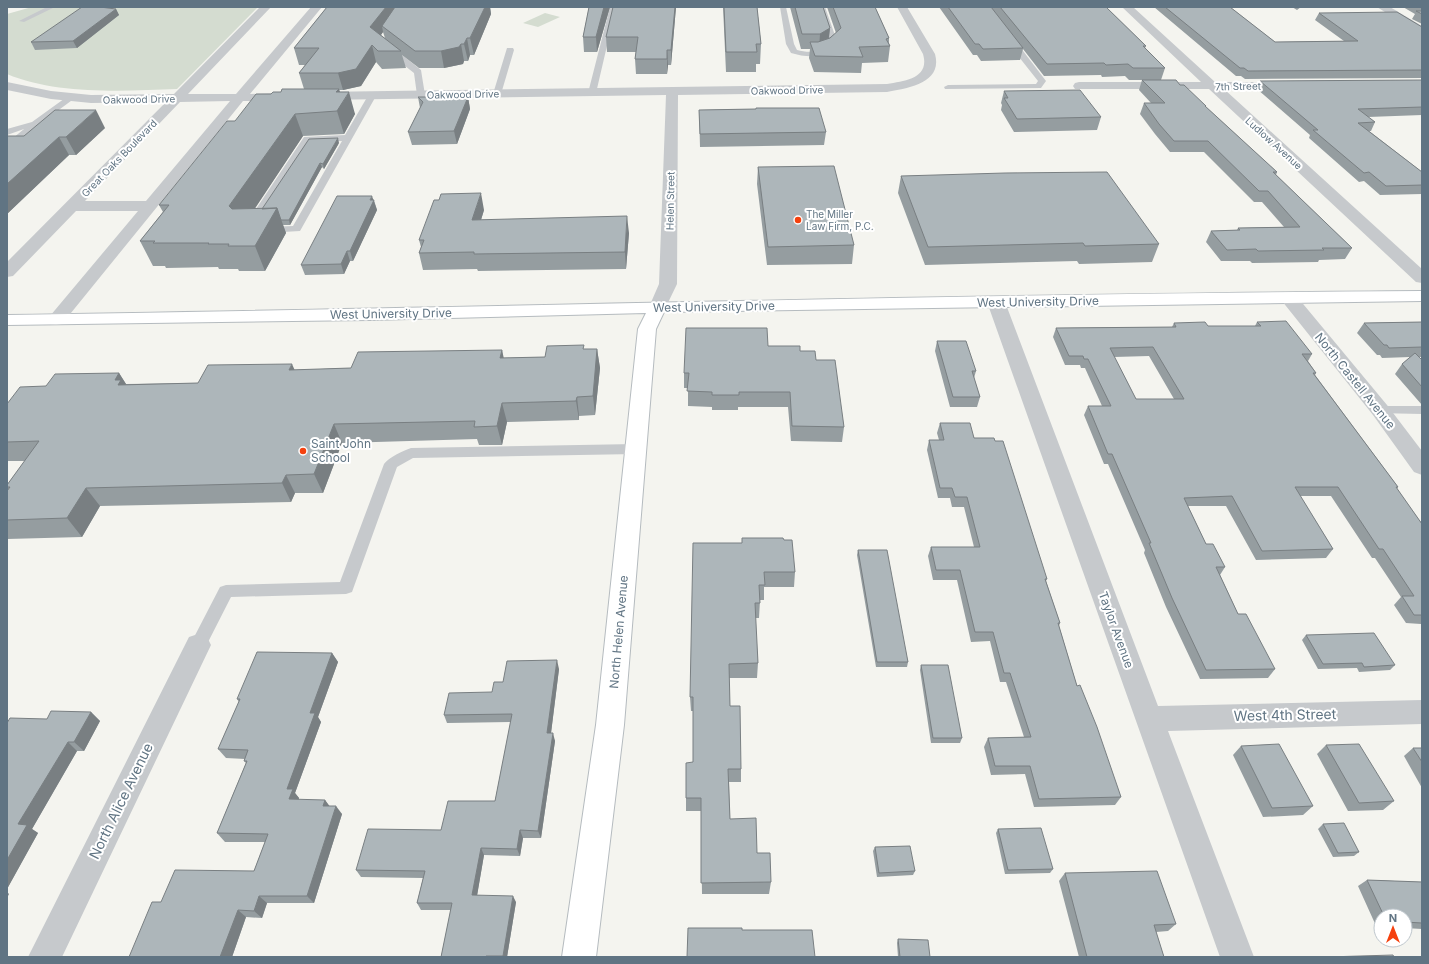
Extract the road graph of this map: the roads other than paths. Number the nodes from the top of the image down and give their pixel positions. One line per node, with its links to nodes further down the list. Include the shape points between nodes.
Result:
1 (52, 7): 10 (lane)
2 (266, 7): 27 (street, Great Oaks Boulevard)
3 (317, 7): 25 (street)
4 (613, 7): 21 (lane)
5 (783, 7): 6 (lane, via 790,44 794,51 801,54 830,50 834,44)
6 (822, 7)
7 (902, 7): 20 (street, Oakwood Drive, via 932,60 932,66 919,78 898,86)
8 (1127, 7): 18 (street, Ludlow Avenue)
9 (1382, 7): 12 (street)
10 (22, 21)
11 (1004, 32): 19 (lane, via 1042,81 1038,86)
12 (1422, 32)
13 (380, 42): 23 (lane, via 418,72)
14 (510, 50): 22 (lane)
15 (1303, 85): 18 (street, 7th Street)
16 (7, 86): 26 (street, Oakwood Drive)
17 (1079, 86): 18 (street, 7th Street)
18 (1212, 86): 35 (street, Ludlow Avenue)
19 (948, 87)
20 (672, 91): 21 (street, Oakwood Drive); 39 (street, Helen Street, via 668,284)
21 (592, 93): 22 (street, Oakwood Drive)
22 (497, 94): 23 (street, Oakwood Drive)
23 (421, 95): 24 (street, Oakwood Drive)
24 (372, 96): 25 (street, Oakwood Drive); 30 (lane)
25 (239, 97): 27 (street, Oakwood Drive); 33 (street)
26 (71, 98): 27 (street, Oakwood Drive); 28 (lane)
27 (176, 98): 32 (street, Great Oaks Boulevard)
28 (38, 121): 29 (lane); 31 (lane)
29 (7, 132)
30 (348, 138): 30 (lane, via 296,229 246,230 306,139)
31 (7, 148)
32 (72, 206): 33 (street, Great Oaks Boulevard); 34 (street, Great Oaks Boulevard)
33 (151, 206): 41 (street)
34 (7, 272)
35 (1422, 278)
36 (1288, 296): 37 (main road, West University Drive); 38 (main road, West University Drive); 42 (street, North Castell Avenue)
37 (1422, 296)
38 (996, 302): 39 (main road, West University Drive); 48 (street, Taylor Avenue)
39 (658, 308): 41 (main road, West University Drive); 44 (main road, North Helen Avenue, via 647,329)
40 (7, 320): 41 (main road, West University Drive)
41 (56, 320)
42 (1380, 410): 43 (lane); 45 (street, North Castell Avenue)
43 (1422, 410)
44 (636, 449): 46 (lane, via 411,453 391,464 346,588 226,591); 50 (main road, North Helen Avenue, via 610,725)
45 (1422, 467)
46 (198, 645): 49 (street, North Alice Avenue)
47 (1422, 712): 48 (street, West 4th Street)
48 (1149, 719): 51 (street, Taylor Avenue)
49 (45, 957)
50 (579, 957)
51 (1237, 957)

